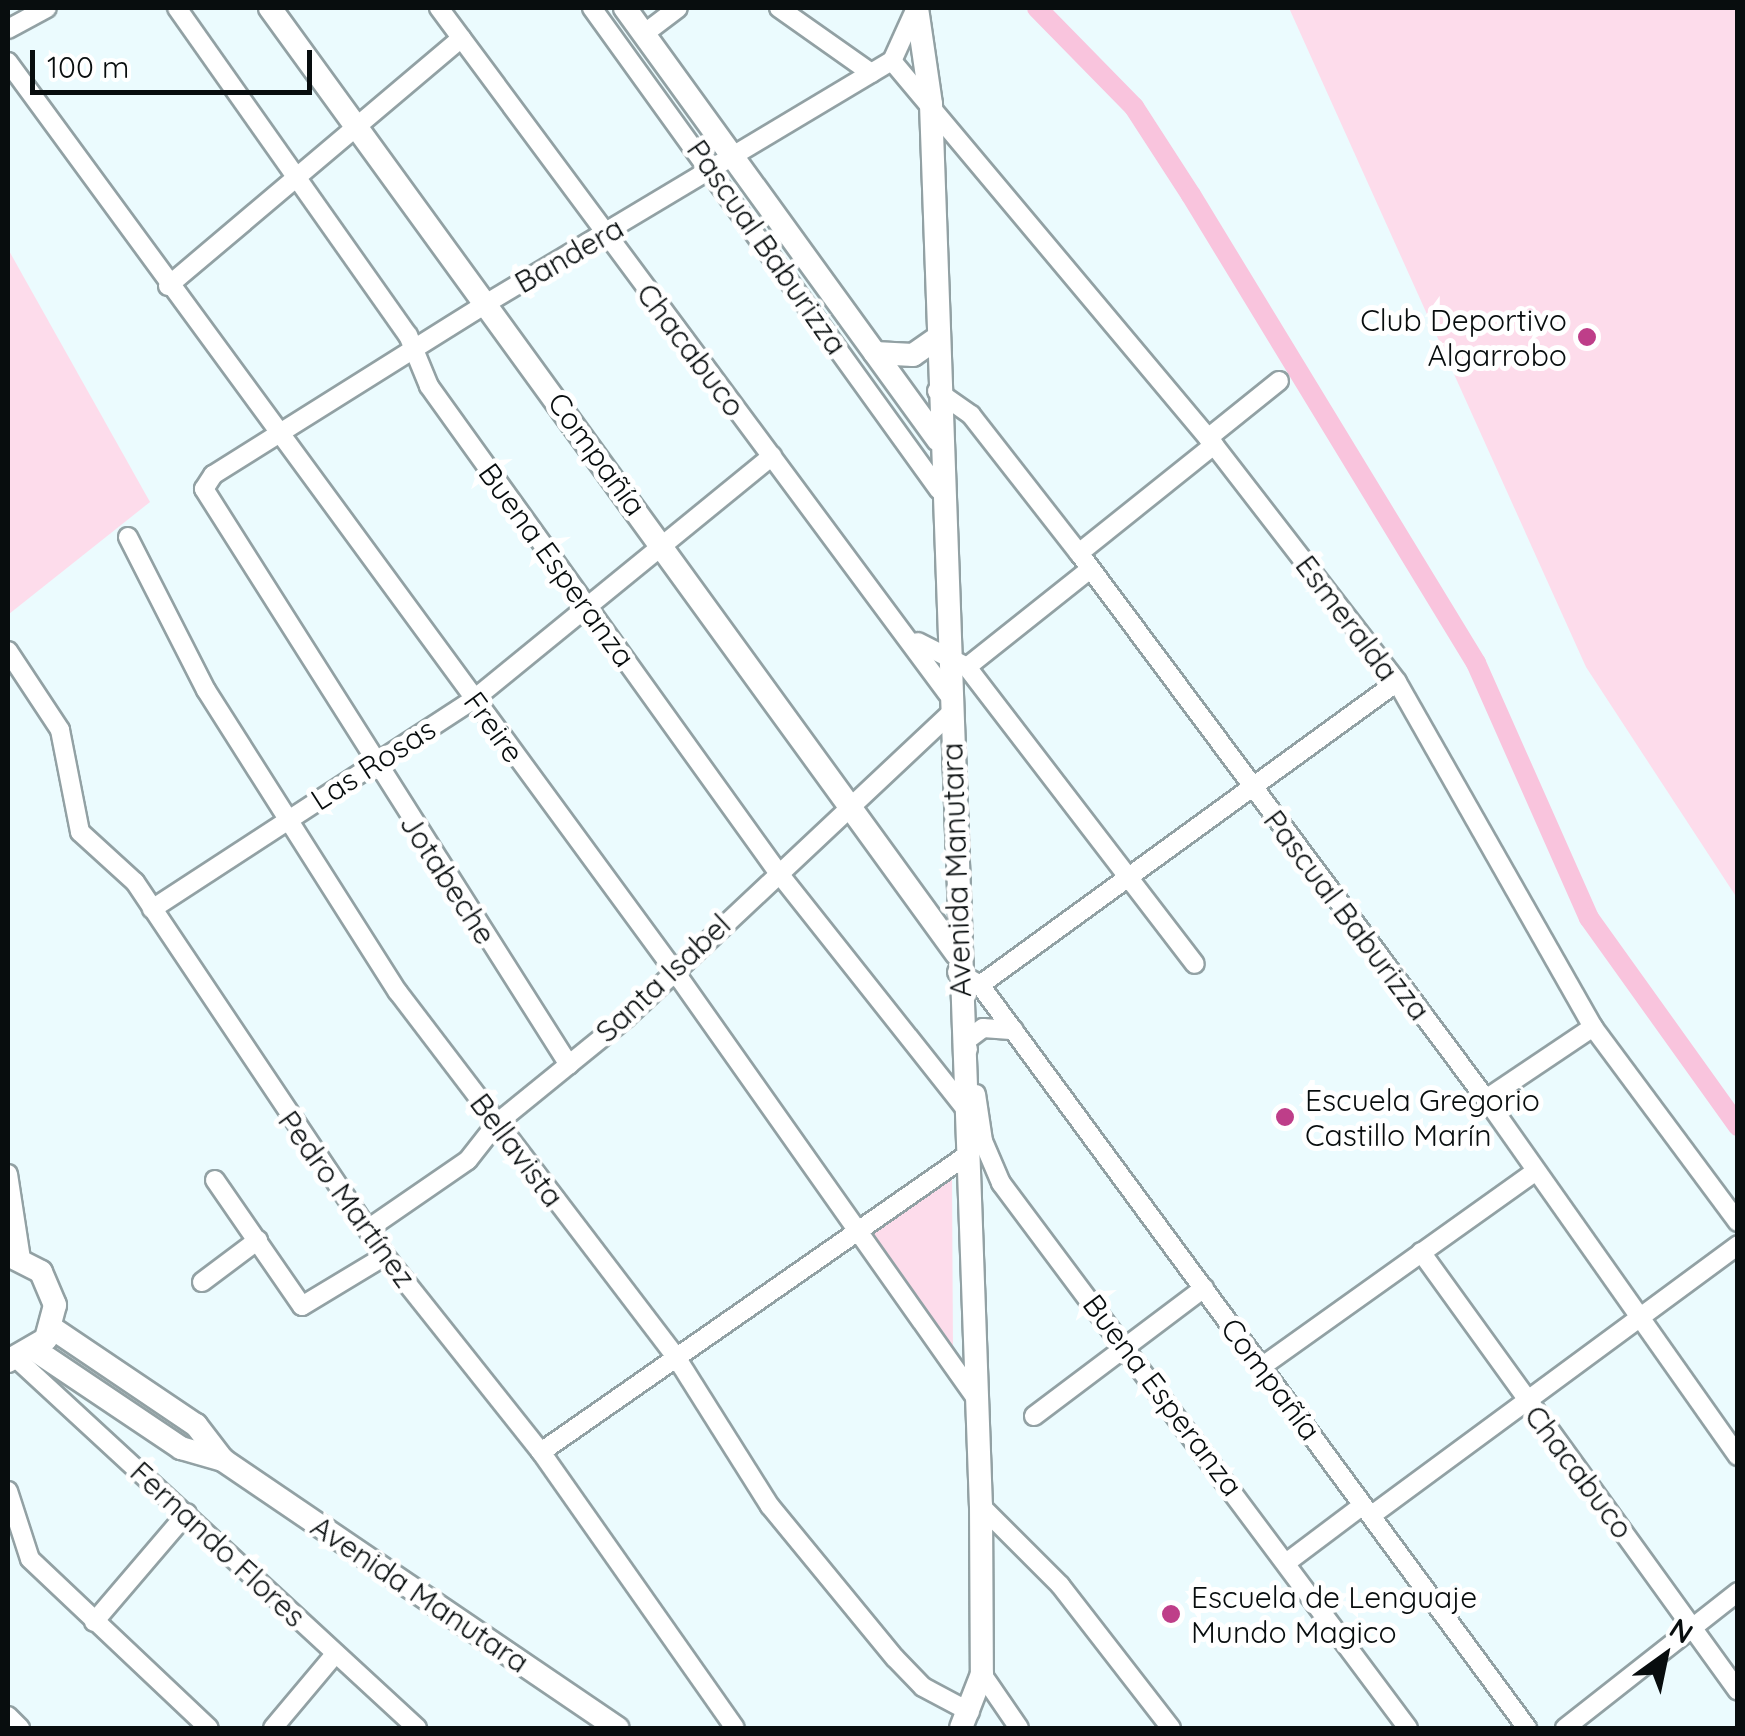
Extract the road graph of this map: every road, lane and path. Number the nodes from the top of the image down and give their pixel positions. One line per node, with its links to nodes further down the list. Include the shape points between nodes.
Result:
1 (47, 8): 10 (street)
2 (177, 8): 19 (street, Buena Esperanza)
3 (270, 8): 17 (main road, Compañía)
4 (439, 8): 12 (street, Chacabuco)
5 (592, 8): 18 (street, Pascual Baburizza)
6 (625, 8): 11 (main road, Pascual Baburizza)
7 (678, 8): 11 (street)
8 (778, 8): 15 (street)
9 (917, 8): 13 (street); 16 (main road, Avenida Manutara)
10 (8, 28)
11 (646, 34): 18 (main road, Pascual Baburizza)
12 (461, 38): 17 (street); 20 (street, Chacabuco)
13 (892, 61): 15 (street, Bandera); 16 (street, Esmeralda)
14 (8, 62): 21 (street, Freire)
15 (871, 73): 18 (street, Bandera)
16 (931, 104): 23 (main road, Avenida Manutara); 30 (street, Esmeralda)
17 (356, 129): 19 (street); 22 (main road, Compañía)
18 (723, 163): 20 (street, Bandera); 25 (main road, Pascual Baburizza); 33 (street, Pascual Baburizza)
19 (294, 180): 21 (street); 24 (street, Buena Esperanza)
20 (604, 235): 22 (street, Bandera); 31 (street, Chacabuco)
21 (168, 286): 28 (street, Freire)
22 (487, 303): 24 (street, Bandera); 35 (main road, Compañía)
23 (936, 339): 25 (main road, Pascual Baburizza, via 913,356); 27 (main road, Avenida Manutara)
24 (414, 353): 28 (street, Bandera); 37 (street, Buena Esperanza, via 429,386)
25 (875, 354): 29 (main road, Pascual Baburizza)
26 (1280, 381): 30 (street)
27 (936, 392): 29 (main road, Avenida Manutara); 36 (street, Pascual Baburizza, via 971,415)
28 (283, 432): 32 (street, Bandera); 42 (street, Freire)
29 (938, 440): 33 (main road, Avenida Manutara)
30 (1211, 442): 36 (street); 41 (street, Esmeralda)
31 (772, 456): 35 (street, Las Rosas); 38 (street, Chacabuco)
32 (204, 489): 44 (street, Jotabeche)
33 (939, 490): 40 (main road, Avenida Manutara)
34 (128, 537): 47 (street, Bellavista, via 206,690)
35 (661, 542): 37 (street, Las Rosas); 46 (main road, Compañía)
36 (1084, 561): 40 (street); 45 (street, Pascual Baburizza)
37 (588, 608): 42 (street, Las Rosas); 48 (street, Buena Esperanza)
38 (913, 640): 40 (street, Chacabuco); 43 (street, Chacabuco)
39 (8, 651): 52 (street, Pedro Martínez, via 60,730 80,832 135,882)
40 (958, 664): 43 (main road, Avenida Manutara); 49 (street, Chacabuco)
41 (1397, 682): 45 (street); 57 (street, Esmeralda)
42 (473, 700): 44 (street, Las Rosas); 55 (street, Freire)
43 (949, 704): 46 (street, Santa Isabel); 50 (main road, Avenida Manutara)
44 (372, 762): 47 (street, Las Rosas); 60 (street, Jotabeche)
45 (1250, 787): 49 (street); 61 (street, Pascual Baburizza)
46 (853, 802): 48 (street, Santa Isabel); 51 (main road, Compañía)
47 (290, 818): 52 (street, Las Rosas); 63 (street, Bellavista, via 398,992)
48 (777, 871): 55 (street, Santa Isabel); 62 (street, Buena Esperanza)
49 (1127, 874): 54 (street, Chacabuco); 56 (street)
50 (955, 901): 51 (main road); 53 (main road, Avenida Manutara)
51 (921, 902): 53 (main road, Compañía)
52 (152, 909): 69 (street, Pedro Martínez)
53 (957, 963): 56 (street, Compañía); 59 (main road, Avenida Manutara)
54 (1195, 964)
55 (673, 969): 60 (street, Santa Isabel); 70 (street, Freire)
56 (980, 985): 58 (street, Compañía)
57 (1593, 1027): 61 (street); 68 (street, Esmeralda)
58 (1014, 1030): 59 (street, via 991,1026); 77 (street, Compañía)
59 (963, 1043): 62 (main road, Avenida Manutara); 80 (street, Buena Esperanza, via 974,1064 983,1141 1001,1183)
60 (569, 1065): 63 (street, Santa Isabel)
61 (1486, 1099): 65 (street, Pascual Baburizza)
62 (964, 1106): 64 (main road, Avenida Manutara)
63 (497, 1123): 69 (street, Santa Isabel, via 468,1160); 82 (street, Bellavista)
64 (967, 1155): 70 (street); 84 (main road, Avenida Manutara)
65 (1535, 1172): 73 (street); 78 (street, Pascual Baburizza)
66 (8, 1175): 75 (street)
67 (215, 1180): 71 (street)
68 (1738, 1222)
69 (368, 1229): 74 (street, Pedro Martínez)
70 (861, 1236): 82 (street); 84 (street, Freire)
71 (258, 1240): 74 (street, via 302,1306); 76 (street)
72 (1738, 1245): 78 (street)
73 (1421, 1252): 83 (street); 85 (street, Chacabuco)
74 (384, 1256): 87 (street, Pedro Martínez)
75 (14, 1257): 79 (main road, via 53,1293)
76 (202, 1282)
77 (1204, 1288): 80 (street); 83 (street, Compañía)
78 (1636, 1315): 85 (street); 88 (street, Pascual Baburizza)
79 (52, 1328): 81 (main road); 89 (main road, Avenida Manutara, via 196,1424)
80 (1124, 1345): 86 (street); 94 (street, Buena Esperanza)
81 (20, 1357): 89 (main road, Avenida Manutara, via 181,1448); 93 (street, Fernando Flores)
82 (676, 1358): 87 (street); 102 (street, Bellavista, via 770,1506 895,1658)
83 (1264, 1365): 92 (street, Compañía)
84 (975, 1396): 91 (main road, Avenida Manutara)
85 (1526, 1402): 92 (street); 97 (street, Chacabuco)
86 (1034, 1416)
87 (541, 1452): 108 (street, Pedro Martínez)
88 (1738, 1456)
89 (222, 1460): 107 (main road, Avenida Manutara)
90 (8, 1490): 96 (street, via 30,1559)
91 (981, 1506): 99 (main road, Avenida Manutara); 110 (street, via 1060,1586)
92 (1368, 1510): 94 (street); 112 (street, Compañía)
93 (187, 1513): 96 (street); 98 (street, Fernando Flores)
94 (1290, 1560): 111 (street, Buena Esperanza)
95 (1738, 1592): 97 (street)
96 (94, 1622): 104 (street)
97 (1695, 1629): 100 (street, Chacabuco); 113 (street)
98 (335, 1654): 105 (street); 106 (street, Fernando Flores)
99 (982, 1674): 102 (main road, Avenida Manutara); 109 (street)
100 (1738, 1691)
101 (8, 1716): 103 (street)
102 (966, 1720)
103 (20, 1728)
104 (209, 1728)
105 (272, 1728)
106 (418, 1728)
107 (617, 1728)
108 (735, 1728)
109 (1019, 1728)
110 (1171, 1728)
111 (1408, 1728)
112 (1527, 1728)
113 (1565, 1728)

